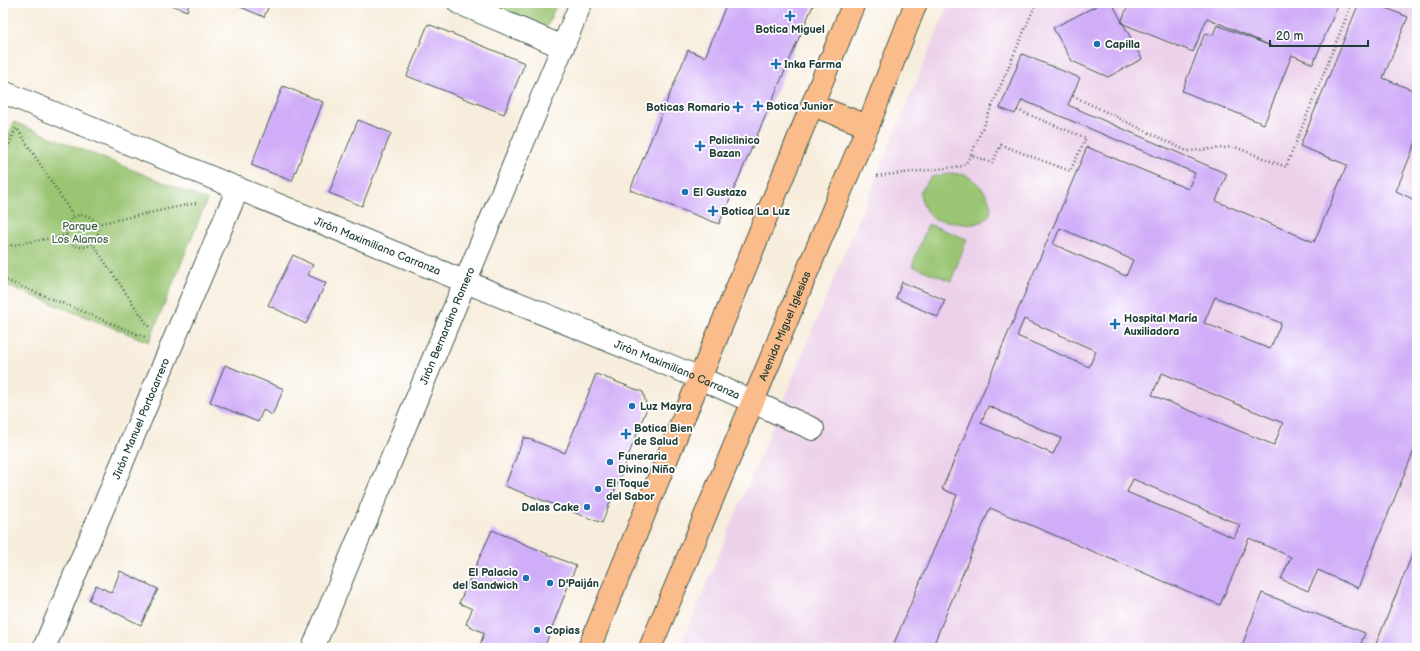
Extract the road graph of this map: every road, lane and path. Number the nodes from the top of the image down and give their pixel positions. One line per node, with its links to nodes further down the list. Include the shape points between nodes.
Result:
1 (459, 3): 7 (street)
2 (581, 3): 7 (street, Jirón Bernardino Romero)
3 (854, 3): 10 (main road)
4 (916, 3): 12 (main road, Avenida Miguel Iglesias)
5 (1036, 3): 15 (path)
6 (1352, 3): 8 (path, via 1286,167 1235,147 1187,151)
7 (563, 47): 28 (street, Jirón Bernardino Romero)
8 (1073, 96)
9 (5, 97): 13 (path); 18 (street, Jirón Maximiliano Carranza)
10 (812, 105): 12 (main road); 31 (main road)
11 (1017, 110): 15 (path, via 1086,138 1070,171 1001,145 992,163)
12 (868, 126): 17 (main road, Avenida Miguel Iglesias)
13 (16, 127): 14 (path); 16 (path); 22 (path)
14 (23, 130)
15 (971, 154): 17 (path, via 964,166)
16 (3, 159)
17 (845, 180): 32 (main road, Avenida Miguel Iglesias)
18 (238, 188): 28 (street, Jirón Maximiliano Carranza); 34 (street, Jirón Manuel Portocarrero)
19 (193, 199): 20 (path)
20 (200, 202): 21 (path); 23 (path)
21 (197, 210)
22 (74, 217): 23 (path, via 84,216); 24 (path, via 68,225)
23 (97, 224): 25 (path, via 98,234)
24 (67, 234): 25 (path, via 77,245); 26 (path)
25 (92, 243): 30 (path)
26 (3, 247)
27 (3, 279): 30 (path, via 145,337)
28 (465, 281): 31 (street, Jirón Maximiliano Carranza); 35 (street, Jirón Bernardino Romero)
29 (152, 320): 30 (path)
30 (149, 328)
31 (700, 378): 32 (street, Jirón Maximiliano Carranza); 36 (main road)
32 (752, 402): 33 (street, Jirón Maximiliano Carranza); 37 (main road, Avenida Miguel Iglesias)
33 (813, 429)
34 (44, 648)
35 (313, 648)
36 (589, 648)
37 (650, 648)

